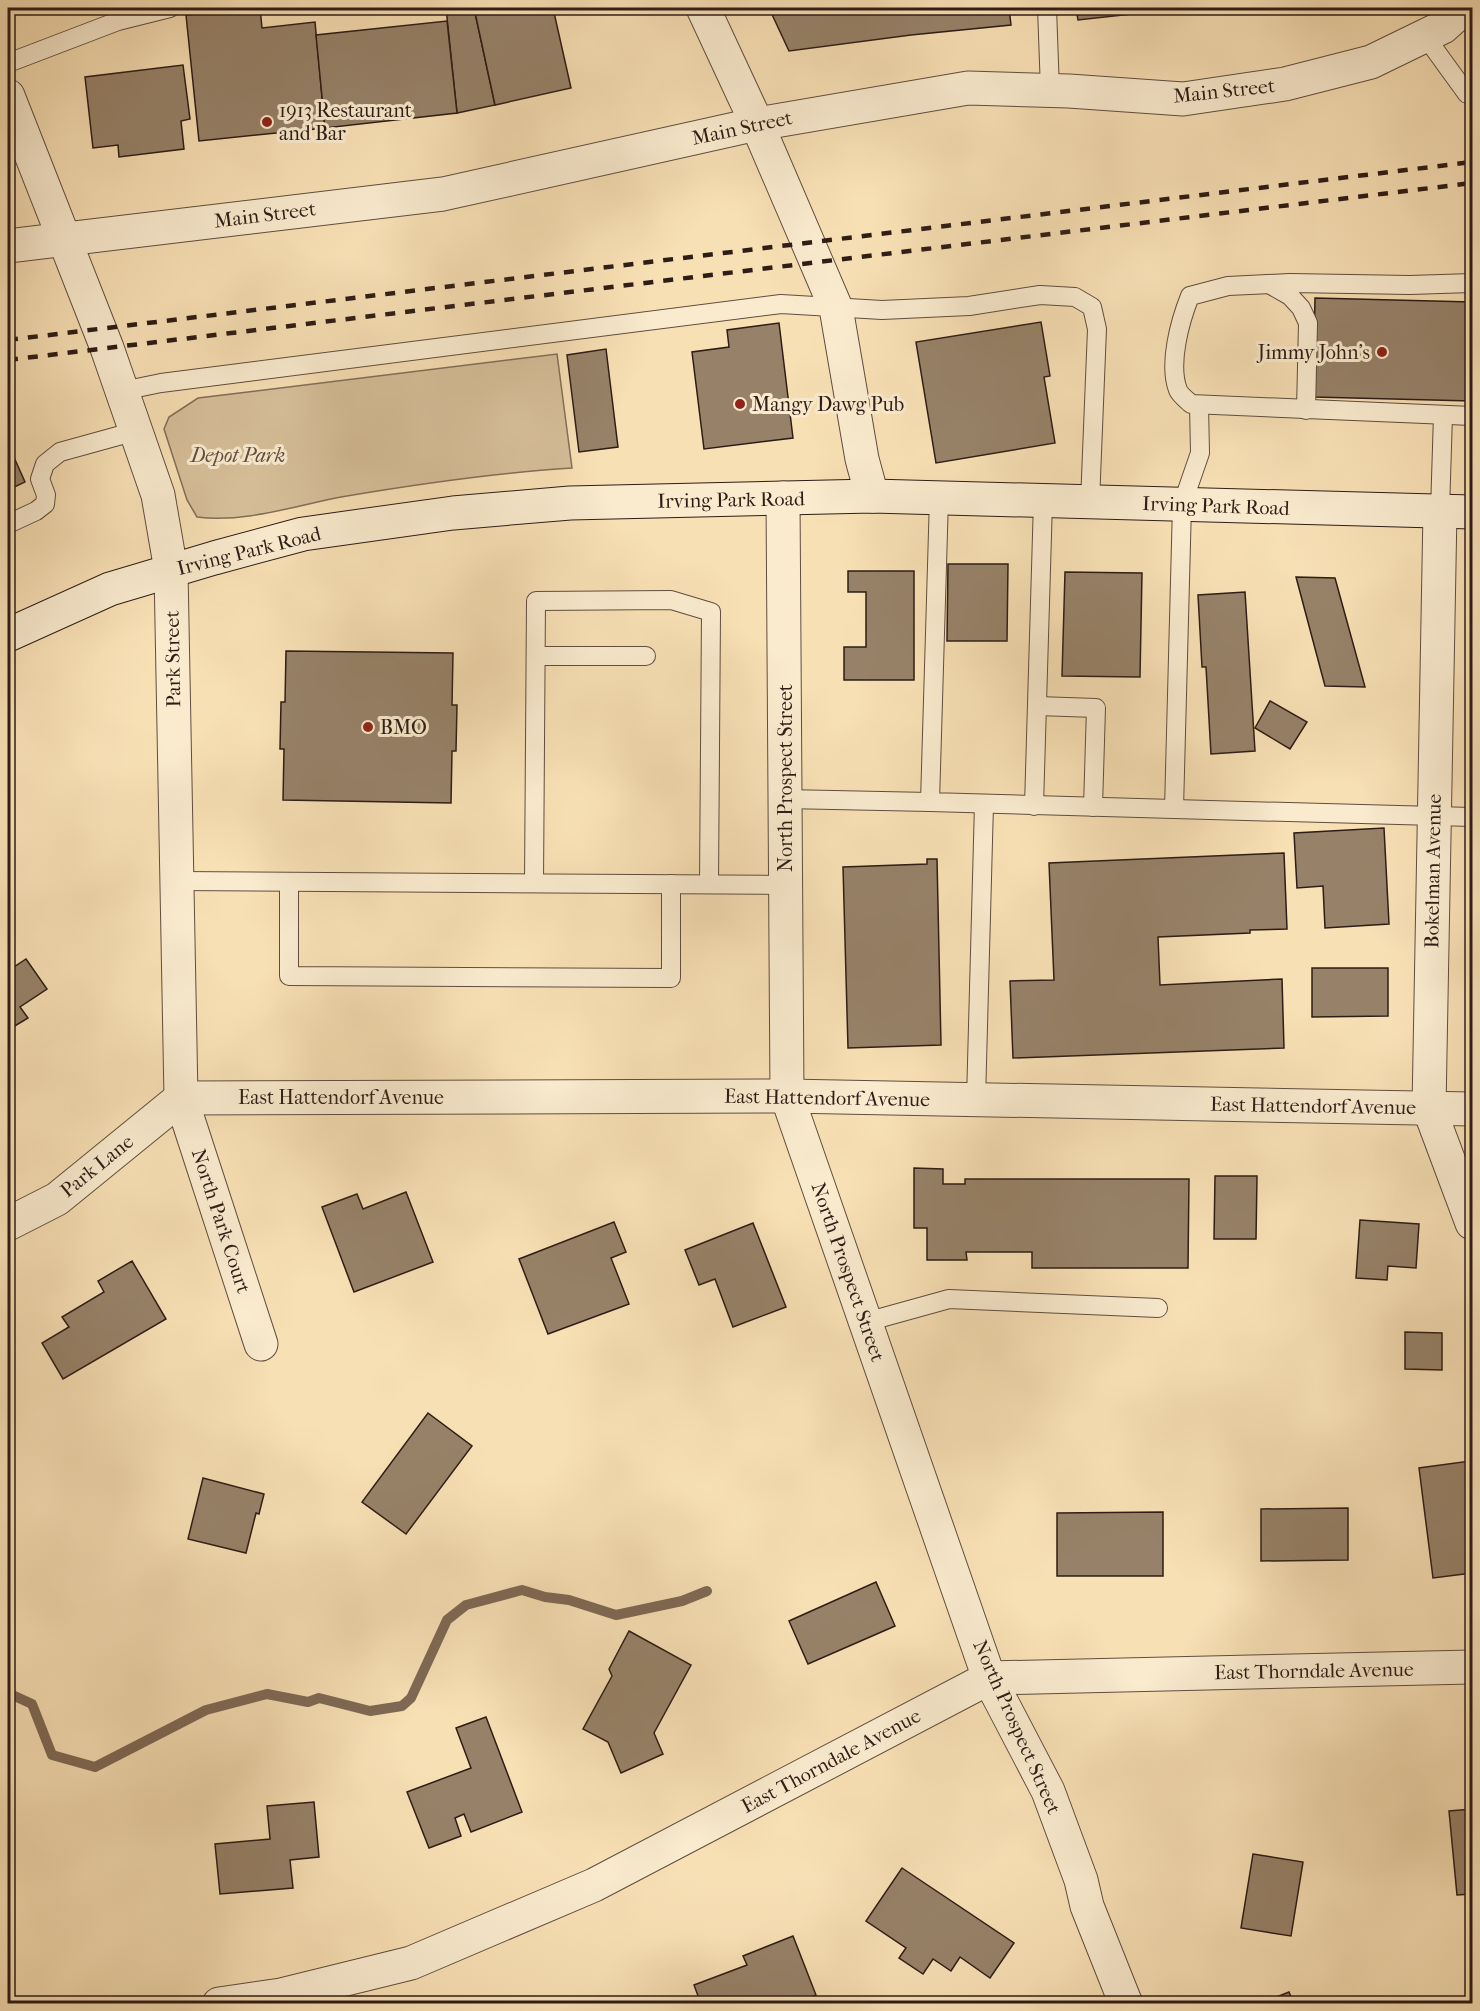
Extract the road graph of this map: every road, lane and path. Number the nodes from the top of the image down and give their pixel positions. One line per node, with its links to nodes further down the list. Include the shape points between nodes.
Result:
1 (170, 8): 6 (lane, via 118,21)
2 (703, 8): 10 (street)
3 (1047, 8): 7 (lane)
4 (1464, 8): 5 (street, Main Street, via 1443,27)
5 (1425, 36): 7 (street, Main Street, via 1371,62 1285,84 1183,99); 8 (lane, via 1467,94)
6 (8, 63)
7 (1050, 90): 10 (street, Main Street, via 968,88)
8 (1473, 95)
9 (8, 96): 11 (street, Park Street)
10 (757, 124): 11 (street, Main Street, via 443,194); 15 (street)
11 (65, 238): 12 (street, Main Street); 16 (street, Park Street)
12 (8, 246)
13 (1269, 284): 14 (lane); 17 (lane, via 1228,286 1190,296 1182,316 1174,363 1178,392 1191,404); 18 (lane, via 1290,296 1308,323)
14 (1473, 284)
15 (836, 308): 16 (lane, via 782,304 161,382); 22 (street); 26 (lane, via 969,306 1040,295 1076,297 1092,307 1097,329)
16 (122, 391): 21 (street, Park Street)
17 (1199, 405): 18 (lane); 27 (lane, via 1200,453)
18 (1306, 410): 19 (lane)
19 (1443, 415): 20 (lane); 28 (lane)
20 (1473, 416)
21 (136, 431): 30 (lane, via 60,452 45,464 40,479 45,504); 31 (street, Park Street, via 158,495)
22 (872, 496): 23 (street, Irving Park Road); 24 (street, Irving Park Road)
23 (783, 498): 31 (street, Irving Park Road, via 570,503 453,513 303,534); 36 (street, North Prospect Street)
24 (939, 498): 25 (street, Irving Park Road); 37 (lane)
25 (1043, 501): 26 (street, Irving Park Road); 35 (lane)
26 (1089, 502): 27 (street, Irving Park Road)
27 (1182, 505): 28 (street, Irving Park Road); 41 (lane)
28 (1440, 512): 29 (street, Irving Park Road); 42 (street, Bokelman Avenue)
29 (1473, 512)
30 (8, 524)
31 (171, 570): 32 (street, Irving Park Road, via 110,589); 44 (street, Park Street)
32 (8, 635)
33 (536, 656): 34 (lane); 46 (lane); 48 (lane, via 536,602 671,600 711,612)
34 (646, 656)
35 (1037, 706): 39 (lane); 40 (lane, via 1096,708)
36 (785, 799): 37 (lane); 49 (street, North Prospect Street)
37 (930, 802): 38 (lane)
38 (984, 804): 39 (lane); 52 (lane)
39 (1034, 806): 40 (lane)
40 (1093, 807): 41 (lane)
41 (1174, 809): 42 (lane)
42 (1434, 816): 43 (lane); 53 (street, Bokelman Avenue)
43 (1473, 817)
44 (177, 881): 45 (lane); 51 (street, Park Street)
45 (290, 882): 46 (lane); 47 (lane, via 289,976 670,978)
46 (534, 883): 47 (lane)
47 (671, 884): 48 (lane)
48 (709, 884): 49 (lane)
49 (785, 885): 50 (street, North Prospect Street)
50 (787, 1096): 51 (street, East Hattendorf Avenue); 52 (street, East Hattendorf Avenue); 58 (street, North Prospect Street)
51 (181, 1098): 56 (street, Park Lane, via 57,1199); 59 (street, North Park Court)
52 (976, 1100): 53 (street, East Hattendorf Avenue)
53 (1429, 1108): 54 (street, East Hattendorf Avenue); 55 (street, Bokelman Avenue)
54 (1473, 1109)
55 (1473, 1223)
56 (8, 1224)
57 (1158, 1308): 58 (lane, via 949,1299)
58 (866, 1323): 61 (street, North Prospect Street)
59 (261, 1344)
60 (1473, 1667): 61 (street, East Thorndale Avenue)
61 (989, 1678): 62 (street, East Thorndale Avenue, via 594,1885 411,1963 282,1995); 63 (street, North Prospect Street, via 1048,1791)
62 (219, 2004)
63 (1126, 2004)

